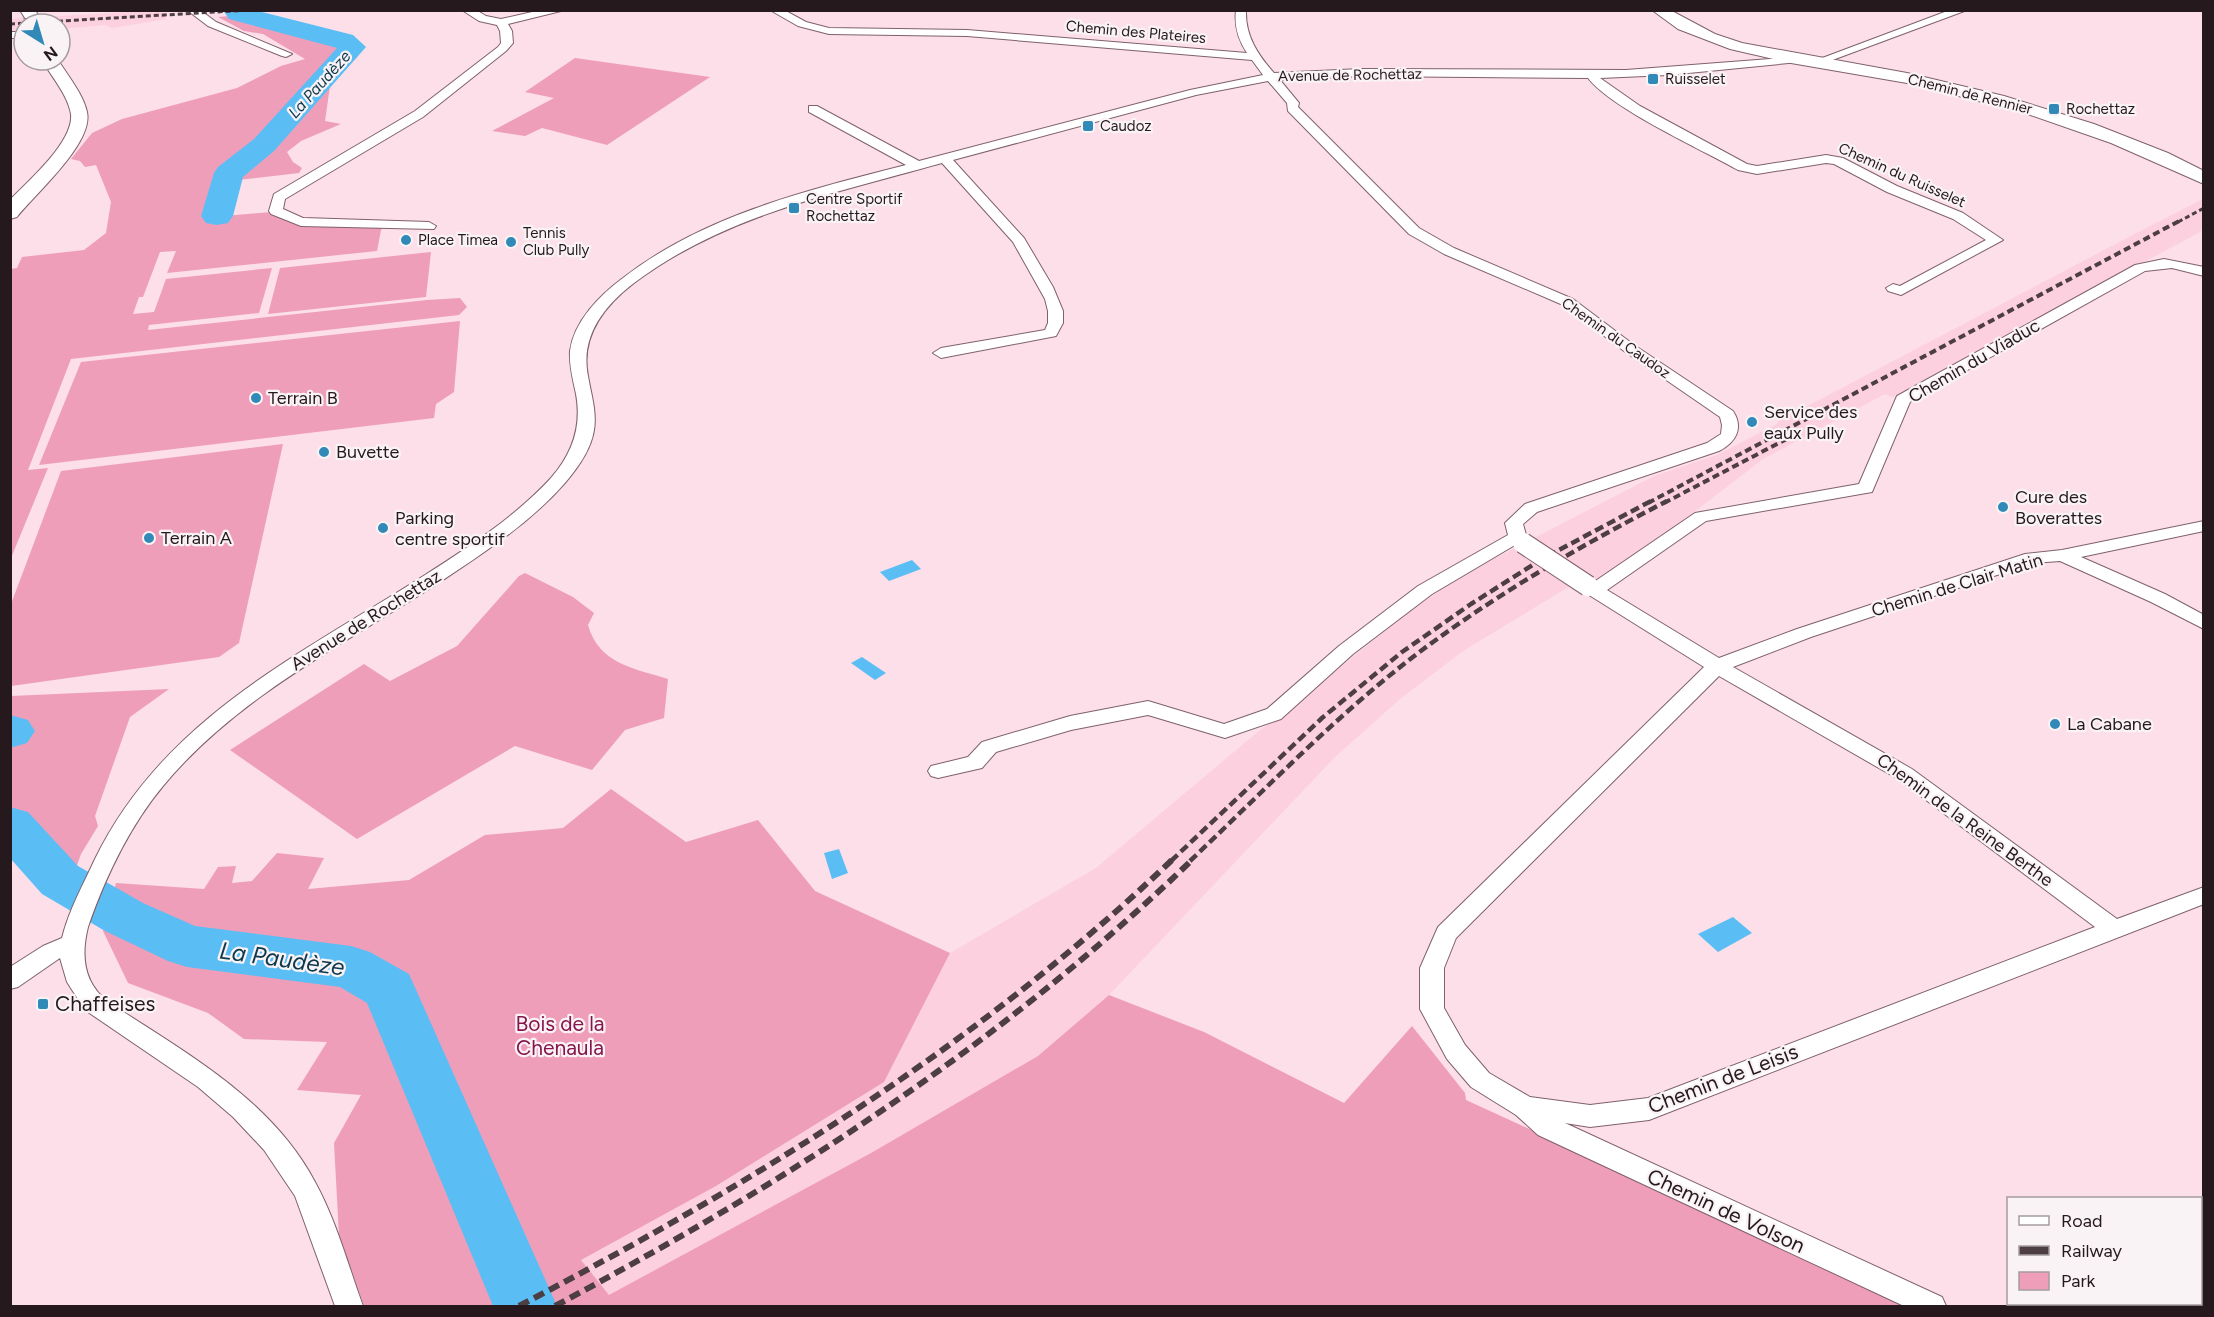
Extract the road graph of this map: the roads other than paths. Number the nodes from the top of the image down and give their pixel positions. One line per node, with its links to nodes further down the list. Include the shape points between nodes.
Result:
1 (192, 10): 9 (street, via 212,24)
2 (466, 10): 8 (street)
3 (560, 10): 8 (street)
4 (775, 10): 10 (street, Chemin des Plateires, via 802,24 829,31 967,33)
5 (1240, 10): 10 (street, Chemin du Caudoz, via 1242,30)
6 (1659, 10): 11 (street, Chemin de Rennier, via 1716,41)
7 (1962, 10): 12 (street)
8 (501, 22): 21 (street, via 507,43 502,49 419,114 279,197 276,211 301,222)
9 (286, 54)
10 (1255, 57): 15 (street, Chemin du Caudoz)
11 (1795, 60): 12 (street, Chemin de Rennier); 14 (street, Avenue de Rochettaz)
12 (1815, 63): 19 (street, Chemin de Rennier, via 1910,78 2010,102 2155,154)
13 (57, 72): 20 (street, via 79,112 78,133)
14 (1592, 74): 15 (street, Avenue de Rochettaz, via 1351,73); 23 (street, Chemin du Ruisselet, via 1598,83 1636,109 1743,167 1756,170 1826,159 1838,161 1958,216 1996,240 1901,291)
15 (1269, 77): 17 (street, Avenue de Rochettaz, via 1185,94); 26 (street, Chemin du Caudoz, via 1281,86 1293,103 1292,108 1328,147 1414,231 1449,251 1568,302 1638,355 1727,414 1733,426 1725,441 1531,508 1514,523)
16 (813, 109): 18 (street)
17 (945, 158): 18 (street, Avenue de Rochettaz); 24 (street, via 1019,242 1058,312 1058,324 1052,333)
18 (916, 165): 34 (street, Avenue de Rochettaz, via 729,224 655,261 625,282 601,306 585,330 578,364 588,416 586,433 563,475 518,516 444,570 226,711 167,766 107,851)
19 (2204, 179)
20 (10, 213)
21 (429, 226)
22 (2204, 272): 28 (street, Chemin du Viaduc, via 2170,263 2140,268 1903,399 1866,488 1701,517)
23 (1893, 288)
24 (941, 353)
25 (2204, 526): 27 (street, Chemin de Clair Matin)
26 (1520, 540): 28 (street, bridge); 31 (street, via 1425,590 1346,650 1274,714 1225,731 1148,708 1070,723 989,747 975,763)
27 (2062, 555): 29 (street); 30 (street, Chemin de Clair Matin, via 2031,558 1951,583)
28 (1592, 588): 30 (street)
29 (2204, 623)
30 (1717, 666): 33 (street, Chemin de la Reine Berthe, via 1905,774); 36 (street, Chemin de Leisis, via 1446,933 1432,968 1432,1009 1456,1052 1480,1080)
31 (938, 771)
32 (2204, 895): 33 (street, Chemin de Leisis)
33 (2114, 929): 36 (street, Chemin de Leisis, via 1649,1109 1590,1116)
34 (75, 935): 35 (street); 37 (street, via 75,972 86,996 235,1102 270,1139 305,1188)
35 (10, 980)
36 (1525, 1107): 38 (street, Chemin de Volson, via 1547,1127)
37 (349, 1306)
38 (1932, 1306)

